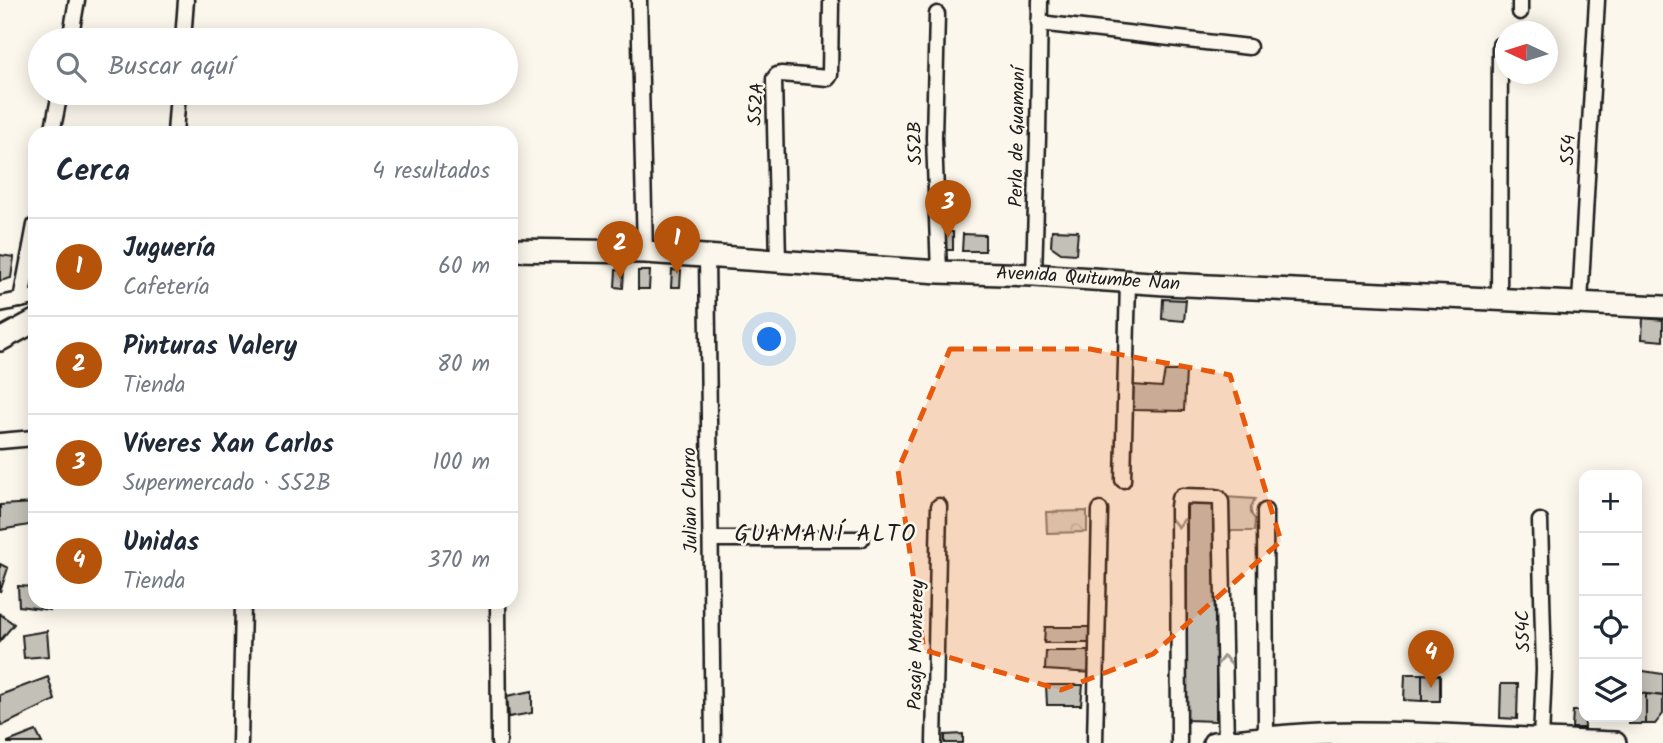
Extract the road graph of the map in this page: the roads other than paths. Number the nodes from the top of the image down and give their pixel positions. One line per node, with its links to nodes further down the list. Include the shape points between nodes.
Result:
1 (77, 0): 9 (street)
2 (186, 0): 10 (street)
3 (639, 0): 18 (street)
4 (1040, 0): 8 (street, Perla de Guamaní)
5 (1597, 0): 26 (street, S54)
6 (831, 3): 20 (street, S52A, via 828,78 781,74 774,79)
7 (937, 14): 21 (street, S52B, via 934,138)
8 (1039, 23): 11 (street); 22 (street, Perla de Guamaní)
9 (72, 28)
10 (184, 28)
11 (1249, 47)
12 (1500, 84): 25 (street)
13 (58, 105): 15 (street)
14 (177, 105): 16 (street)
15 (53, 126)
16 (176, 126)
17 (518, 250): 18 (street, Avenida Quitumbe Ñan)
18 (645, 252): 19 (street, Avenida Quitumbe Ñan)
19 (707, 256): 20 (street, Avenida Quitumbe Ñan); 40 (street, Julian Charro)
20 (778, 261): 21 (street, Avenida Quitumbe Ñan)
21 (939, 272): 22 (street, Avenida Quitumbe Ñan)
22 (1034, 275): 23 (street, Avenida Quitumbe Ñan)
23 (1128, 282): 25 (street, Avenida Quitumbe Ñan); 35 (street)
24 (28, 299): 27 (street)
25 (1499, 300): 26 (street, Avenida Quitumbe Ñan)
26 (1580, 303): 28 (street, Avenida Quitumbe Ñan)
27 (0, 304)
28 (1663, 307)
29 (28, 325): 31 (street)
30 (28, 339): 32 (street)
31 (0, 340)
32 (0, 354)
33 (28, 439): 34 (street)
34 (0, 441)
35 (1123, 480)
36 (939, 506): 50 (street, Pasaje Monterey)
37 (1100, 510): 51 (street)
38 (1265, 511): 44 (street)
39 (1540, 521): 45 (street, S54C)
40 (711, 539): 41 (street); 49 (street, Julian Charro)
41 (861, 539)
42 (243, 609): 47 (street)
43 (498, 609): 48 (street)
44 (1275, 739): 45 (street, via 1372,733); 46 (street)
45 (1541, 740): 53 (street)
46 (1220, 742): 52 (street, one-way to 52, via 1221,502 1216,497 1187,495 1179,499 1178,507)
47 (240, 743)
48 (499, 743)
49 (713, 743)
50 (934, 743)
51 (1095, 743)
52 (1179, 743)
53 (1615, 743)

